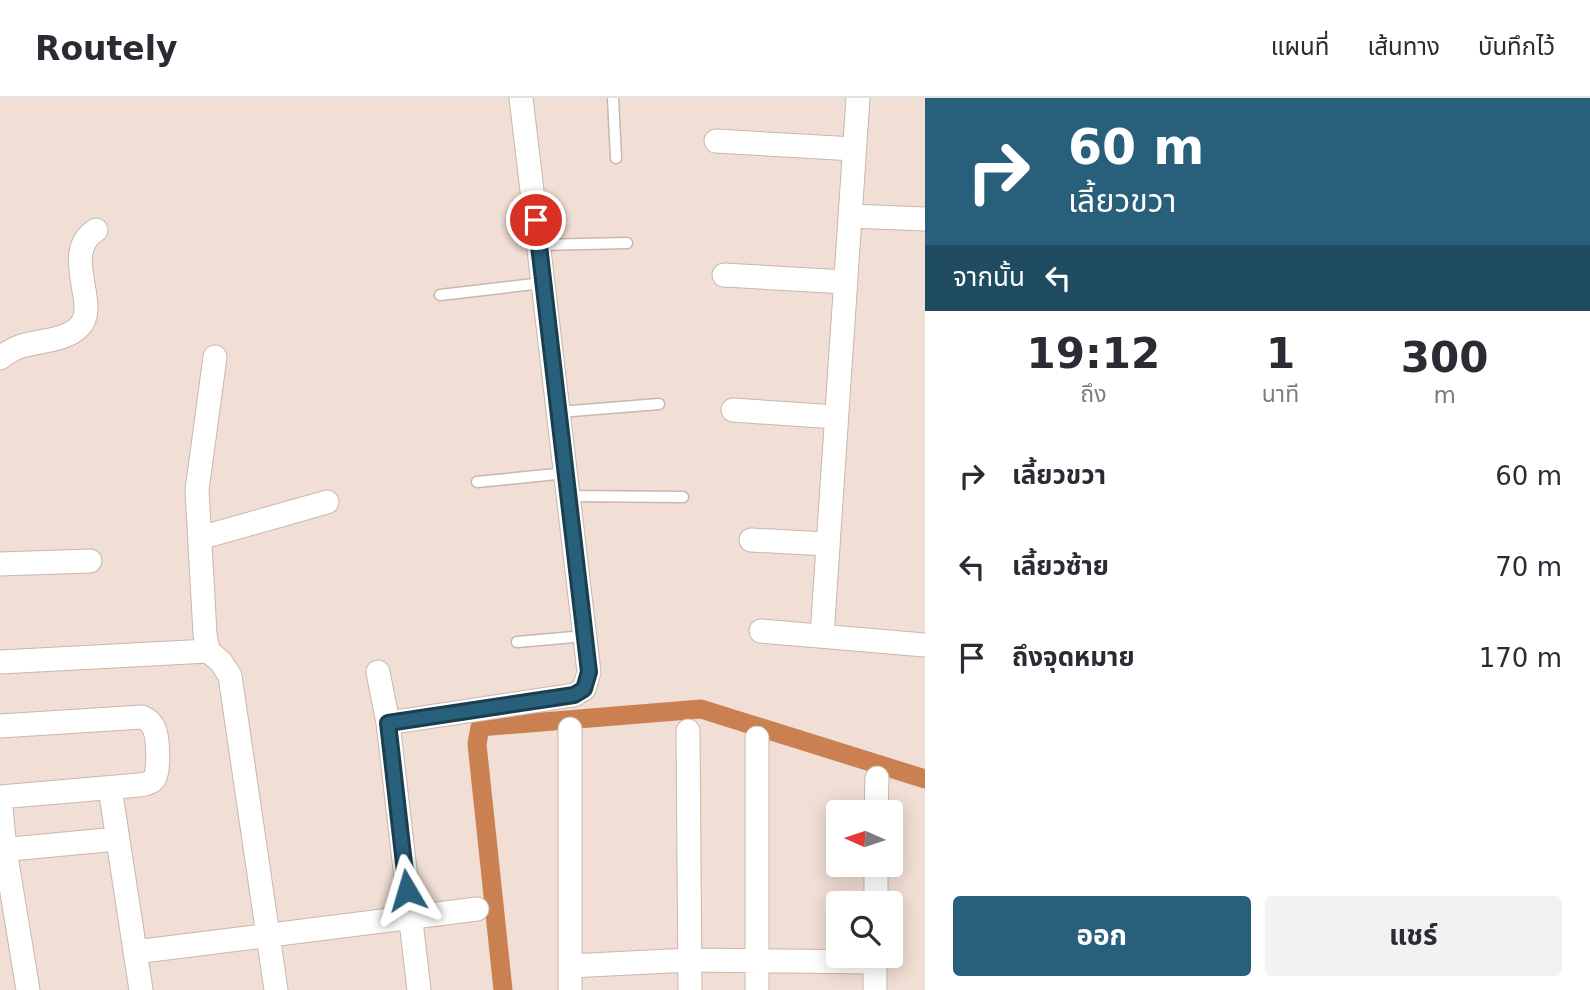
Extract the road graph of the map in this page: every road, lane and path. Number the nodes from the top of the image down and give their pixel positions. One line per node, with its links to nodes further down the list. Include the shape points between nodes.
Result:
1 (522, 98): 11 (street)
2 (613, 98): 6 (lane)
3 (858, 98): 5 (street)
4 (716, 141): 5 (street)
5 (854, 149): 7 (street)
6 (616, 158)
7 (850, 216): 8 (street); 13 (street)
8 (925, 219)
9 (96, 230): 17 (street, via 80,247 85,307 79,327 66,335 18,347)
10 (627, 243): 11 (lane)
11 (539, 245): 14 (street)
12 (724, 275): 13 (street)
13 (845, 282): 21 (street)
14 (543, 283): 15 (lane); 20 (street)
15 (440, 295)
16 (215, 357): 26 (street, via 197,490)
17 (0, 358)
18 (659, 404): 20 (lane)
19 (733, 411): 21 (street)
20 (559, 412): 23 (street)
21 (836, 417): 28 (street)
22 (477, 482): 23 (lane)
23 (567, 485): 24 (lane); 32 (street)
24 (683, 498)
25 (327, 502): 26 (street)
26 (200, 538): 36 (street)
27 (751, 540): 28 (street)
28 (827, 544): 33 (street)
29 (90, 561): 30 (street)
30 (0, 564)
31 (761, 631): 33 (street)
32 (585, 636): 34 (lane); 39 (street, via 589,672 584,689 574,695)
33 (822, 636): 35 (street)
34 (517, 642)
35 (925, 645)
36 (208, 651): 37 (street); 52 (street, via 230,676)
37 (0, 662)
38 (378, 672): 39 (street)
39 (388, 723): 51 (street)
40 (0, 726): 45 (street, via 148,720 155,731 155,778 149,783)
41 (570, 729): 57 (street)
42 (688, 731): 54 (street)
43 (757, 738): 56 (street)
44 (877, 778): 47 (street)
45 (110, 788): 46 (street); 48 (street)
46 (0, 797): 49 (street)
47 (877, 800)
48 (117, 839): 49 (street); 53 (street)
49 (3, 850): 59 (street)
50 (477, 909): 51 (street)
51 (411, 918): 52 (street); 62 (street)
52 (268, 935): 53 (street); 61 (street)
53 (135, 952): 60 (street)
54 (689, 960): 56 (street); 57 (street); 64 (street)
55 (826, 960): 56 (street)
56 (757, 962): 65 (street)
57 (570, 966): 63 (street)
58 (875, 968): 66 (street)
59 (28, 990)
60 (141, 990)
61 (276, 990)
62 (419, 990)
63 (570, 990)
64 (690, 990)
65 (757, 990)
66 (875, 990)

